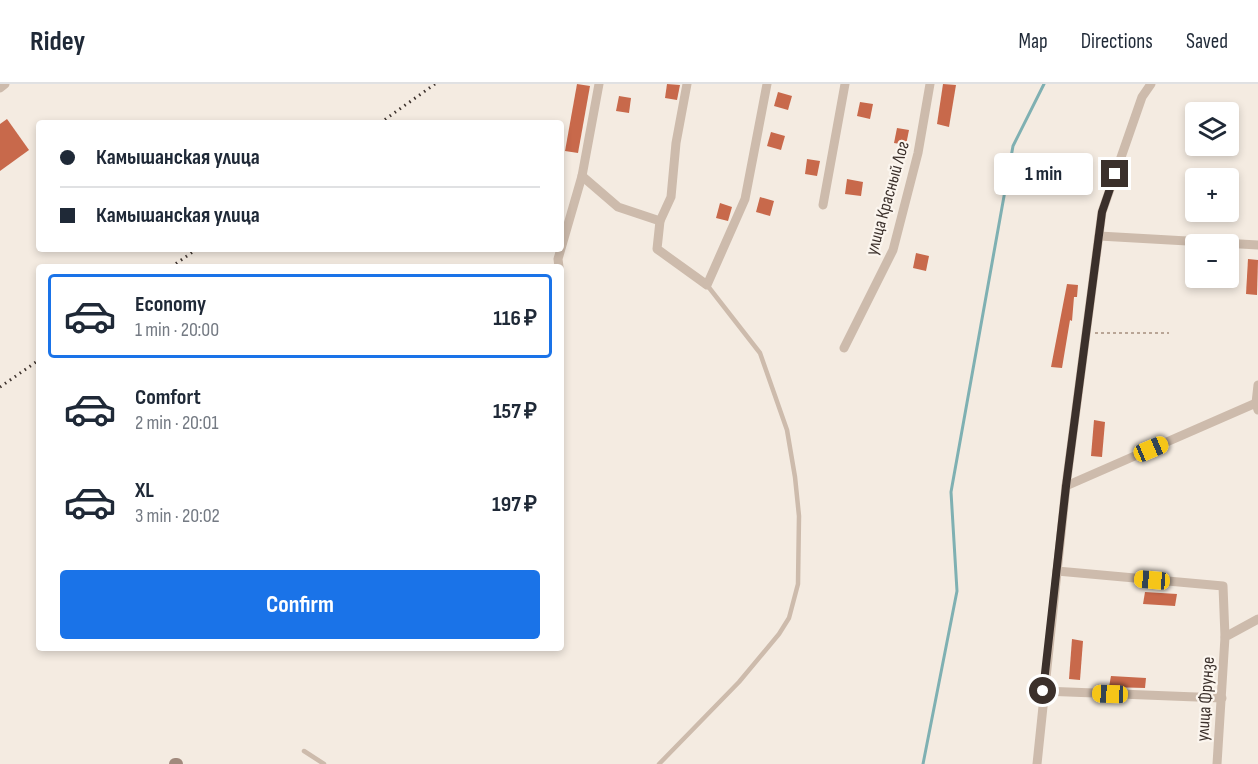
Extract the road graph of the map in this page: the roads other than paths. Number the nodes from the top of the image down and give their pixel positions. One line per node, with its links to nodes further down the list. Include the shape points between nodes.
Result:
1 (5, 84): 8 (street)
2 (599, 84): 9 (street)
3 (687, 84): 11 (street, via 671,197)
4 (767, 84): 15 (street, via 745,199)
5 (845, 84): 10 (street)
6 (930, 84): 16 (street, улица Красный Лог, via 918,153 893,250)
7 (1151, 84): 12 (street, via 1142,97 1105,202)
8 (0, 88)
9 (582, 176): 11 (street, via 618,207); 13 (street)
10 (823, 205)
11 (660, 221): 15 (street, via 657,249)
12 (1099, 236): 14 (street); 19 (street)
13 (564, 238)
14 (1258, 245)
15 (707, 285): 27 (lane, via 760,353 786,430 799,516 798,584 789,618 779,634 739,682)
16 (844, 348)
17 (1258, 385): 18 (street)
18 (1257, 405): 19 (street)
19 (1066, 486): 20 (street)
20 (1057, 571): 22 (street, via 1223,586); 23 (street)
21 (1258, 619): 22 (street, улица Фрунзе)
22 (1225, 637): 24 (street, улица Фрунзе)
23 (1043, 691): 24 (street); 28 (street)
24 (1222, 698): 29 (street, улица Фрунзе)
25 (304, 751): 26 (lane)
26 (324, 764)
27 (659, 764)
28 (1037, 764)
29 (1217, 764)

